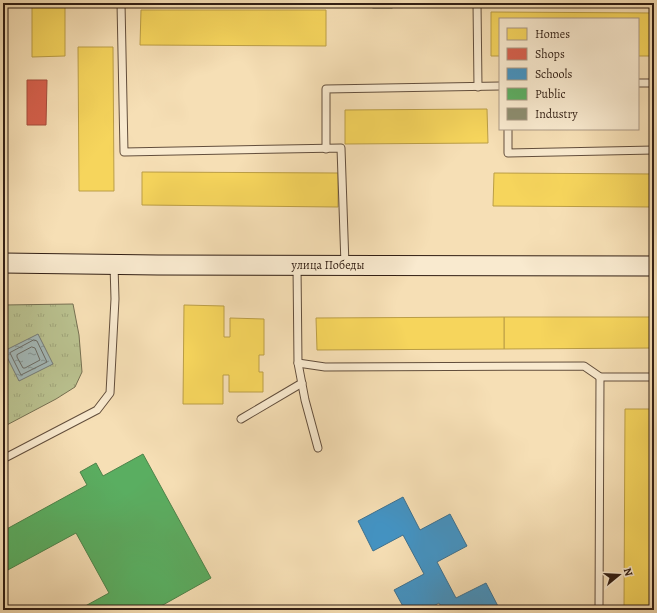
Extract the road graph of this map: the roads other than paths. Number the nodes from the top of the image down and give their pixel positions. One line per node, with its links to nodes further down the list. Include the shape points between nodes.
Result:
1 (122, 3): 8 (lane, via 124,152)
2 (477, 3): 6 (lane)
3 (639, 83): 4 (lane)
4 (654, 83)
5 (499, 86): 6 (lane)
6 (478, 87): 8 (lane, via 326,89)
7 (508, 130): 9 (lane, via 508,153)
8 (326, 148): 13 (lane, via 341,148)
9 (654, 150)
10 (3, 263): 11 (main road, улица Победы)
11 (114, 265): 12 (main road, улица Победы); 21 (lane, via 115,299 110,394 97,410)
12 (297, 265): 13 (main road, улица Победы); 15 (lane)
13 (345, 265): 14 (main road, улица Победы)
14 (654, 266)
15 (298, 363): 16 (lane, via 325,367 584,366); 18 (lane)
16 (600, 377): 17 (lane); 22 (lane)
17 (654, 377)
18 (302, 383): 19 (lane); 20 (lane)
19 (242, 419)
20 (318, 448)
21 (3, 459)
22 (599, 610)

